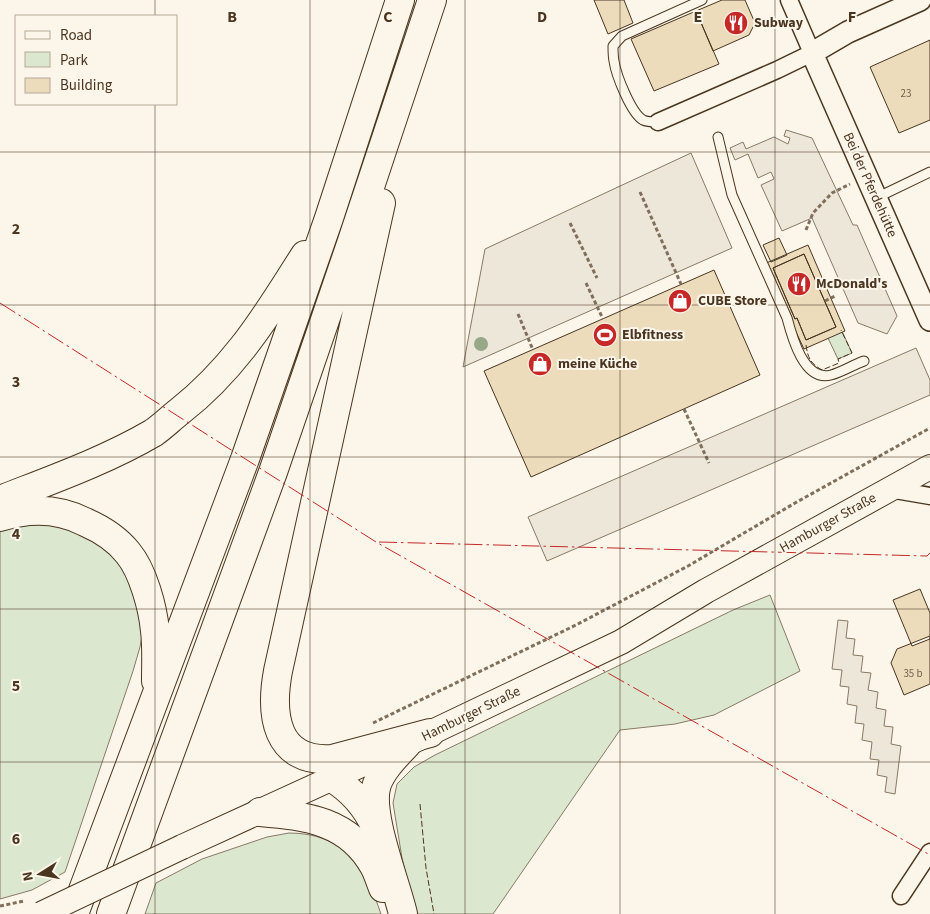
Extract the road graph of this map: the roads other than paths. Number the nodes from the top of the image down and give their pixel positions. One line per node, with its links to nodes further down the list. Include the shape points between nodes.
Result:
1 (400, 0): 12 (highway)
2 (432, 0): 7 (highway)
3 (702, 0): 8 (lane, via 622,36 613,46 618,76 637,116 645,122)
4 (789, 0): 6 (street, Bei der Pferdehütte)
5 (920, 0): 6 (street, via 848,32)
6 (812, 53): 8 (street); 11 (street, Bei der Pferdehütte)
7 (412, 62): 21 (highway, via 274,699 277,724 284,741 296,752 313,758 332,758); 29 (highway, via 273,472)
8 (658, 122)
9 (718, 137): 14 (lane, via 732,195 805,364 820,375 830,375)
10 (930, 172): 11 (lane)
11 (876, 198): 13 (street, Bei der Pferdehütte)
12 (329, 218): 18 (highway, via 243,347 188,404 154,432 115,452); 20 (highway, via 245,459)
13 (930, 318)
14 (864, 361)
15 (930, 467): 16 (main road, Hamburger Straße)
16 (890, 489): 17 (street, Hamburger Straße); 21 (main road, Hamburger Straße, via 621,642)
17 (930, 496)
18 (0, 500)
19 (0, 517): 20 (highway, via 15,512 45,510 72,515 112,537 128,553 142,577 151,604 156,632)
20 (156, 697): 28 (highway)
21 (419, 739): 22 (main road, Hamburger Straße); 24 (highway, via 386,767 377,785 376,808)
22 (332, 778): 23 (main road, Hamburger Straße); 24 (highway, via 348,788 365,808)
23 (260, 812): 27 (main road, Hamburger Straße, bridge); 30 (highway, via 297,815 343,832 375,866)
24 (383, 845): 31 (highway)
25 (930, 852): 26 (street)
26 (901, 896)
27 (41, 914)
28 (74, 914)
29 (111, 914)
30 (393, 914)
31 (403, 914)

